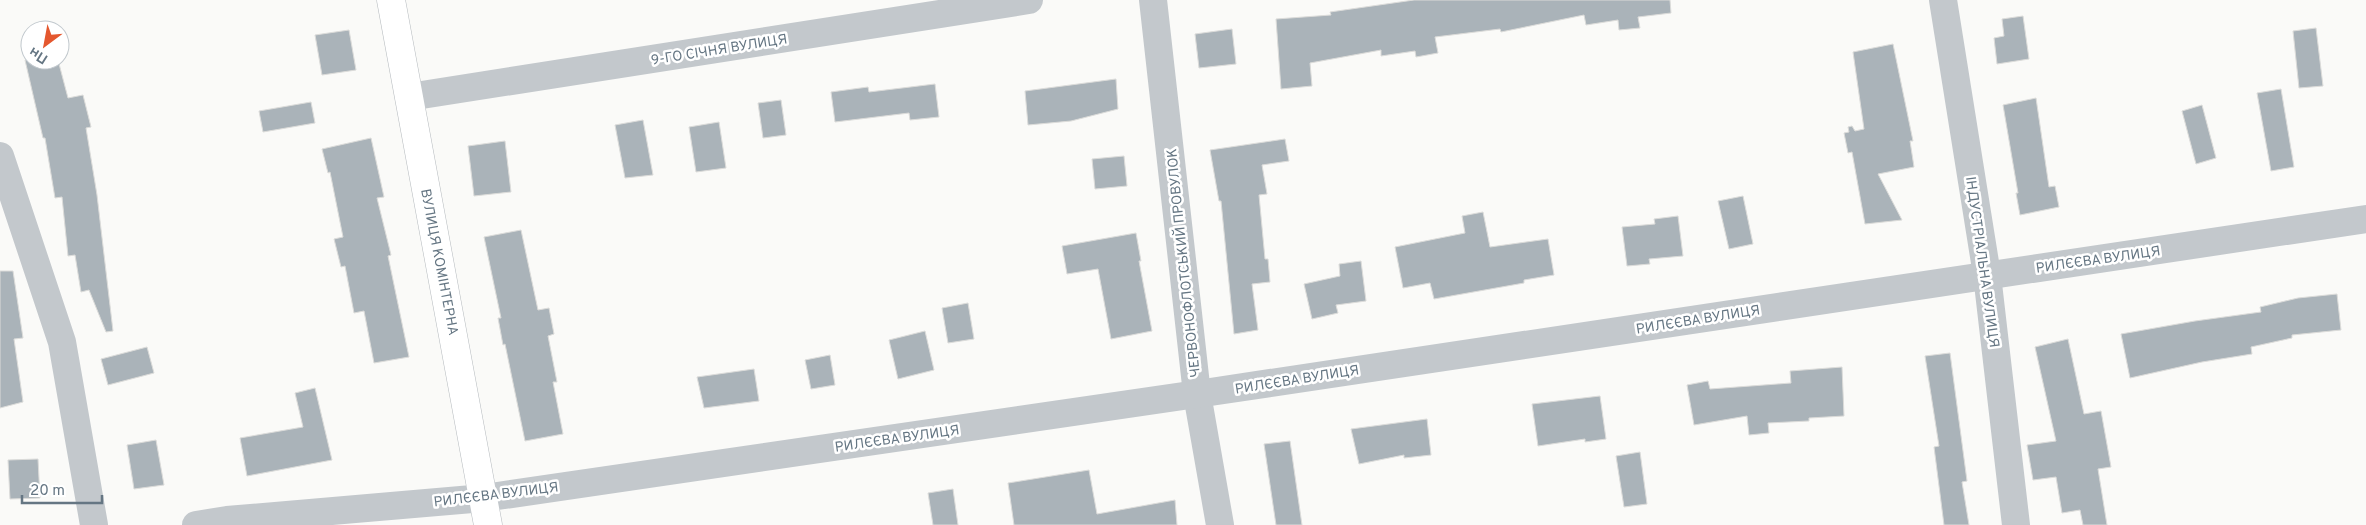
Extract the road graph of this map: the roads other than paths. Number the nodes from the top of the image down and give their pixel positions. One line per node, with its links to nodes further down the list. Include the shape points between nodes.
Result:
1 (391, 0): 5 (main road, ВУЛИЦЯ КОМІНТЕРНА)
2 (1029, 0): 5 (street, 9-ГО СІЧНЯ ВУЛИЦЯ)
3 (1153, 0): 9 (street, ЧЕРВОНОФЛОТСЬКИЙ ПРОВУЛОК)
4 (1943, 0): 8 (street, ІНДУСТРІАЛЬНА ВУЛИЦЯ)
5 (409, 97): 10 (main road, ВУЛИЦЯ КОМІНТЕРНА)
6 (0, 156): 11 (street, via 62,342)
7 (2366, 219): 8 (street, РИЛЄЄВА ВУЛИЦЯ)
8 (1987, 275): 9 (street, РИЛЄЄВА ВУЛИЦЯ); 15 (street, ІНДУСТРІАЛЬНА ВУЛИЦЯ)
9 (1197, 394): 10 (street, РИЛЄЄВА ВУЛИЦЯ); 14 (street, ЧЕРВОНОФЛОТСЬКИЙ ПРОВУЛОК)
10 (484, 498): 12 (street, РИЛЄЄВА ВУЛИЦЯ); 13 (main road, ВУЛИЦЯ КОМІНТЕРНА)
11 (94, 525)
12 (196, 525)
13 (488, 525)
14 (1220, 525)
15 (2016, 525)

